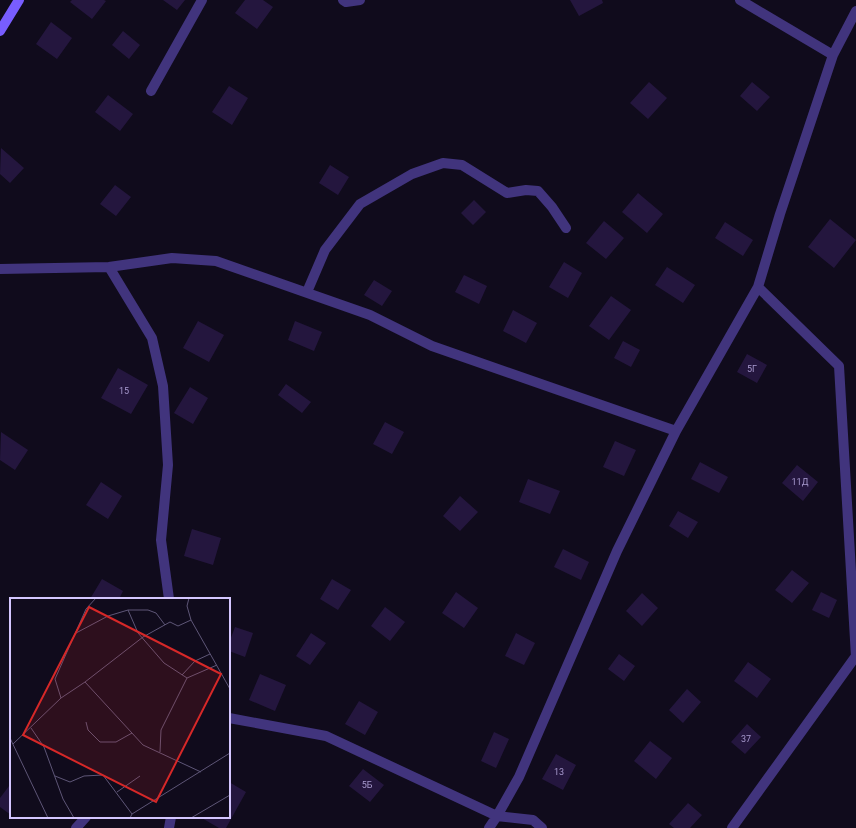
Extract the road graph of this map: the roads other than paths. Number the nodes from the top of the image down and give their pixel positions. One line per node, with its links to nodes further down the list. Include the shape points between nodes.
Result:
1 (19, 0): 7 (street)
2 (202, 0): 9 (street)
3 (343, 0): 4 (street)
4 (360, 0)
5 (740, 0): 8 (street)
6 (856, 11): 8 (street)
7 (0, 31)
8 (833, 55): 13 (street)
9 (151, 91)
10 (566, 228): 14 (street, via 538,191 507,193 462,165 442,163 412,174 360,204 325,250)
11 (109, 267): 12 (street); 14 (street, via 172,258 216,261); 16 (street, via 152,338 163,386 168,465 162,540)
12 (0, 269)
13 (758, 287): 15 (street); 17 (street, via 839,366)
14 (307, 292): 15 (street, via 370,314 432,346)
15 (676, 431): 19 (street, via 617,551 519,777)
16 (169, 598)
17 (856, 657): 26 (street)
18 (230, 718): 19 (street, via 326,736)
19 (497, 816): 24 (street); 25 (street, via 533,820)
20 (85, 818): 22 (street)
21 (171, 818): 23 (street)
22 (76, 828)
23 (169, 828)
24 (489, 828)
25 (542, 828)
26 (732, 828)

